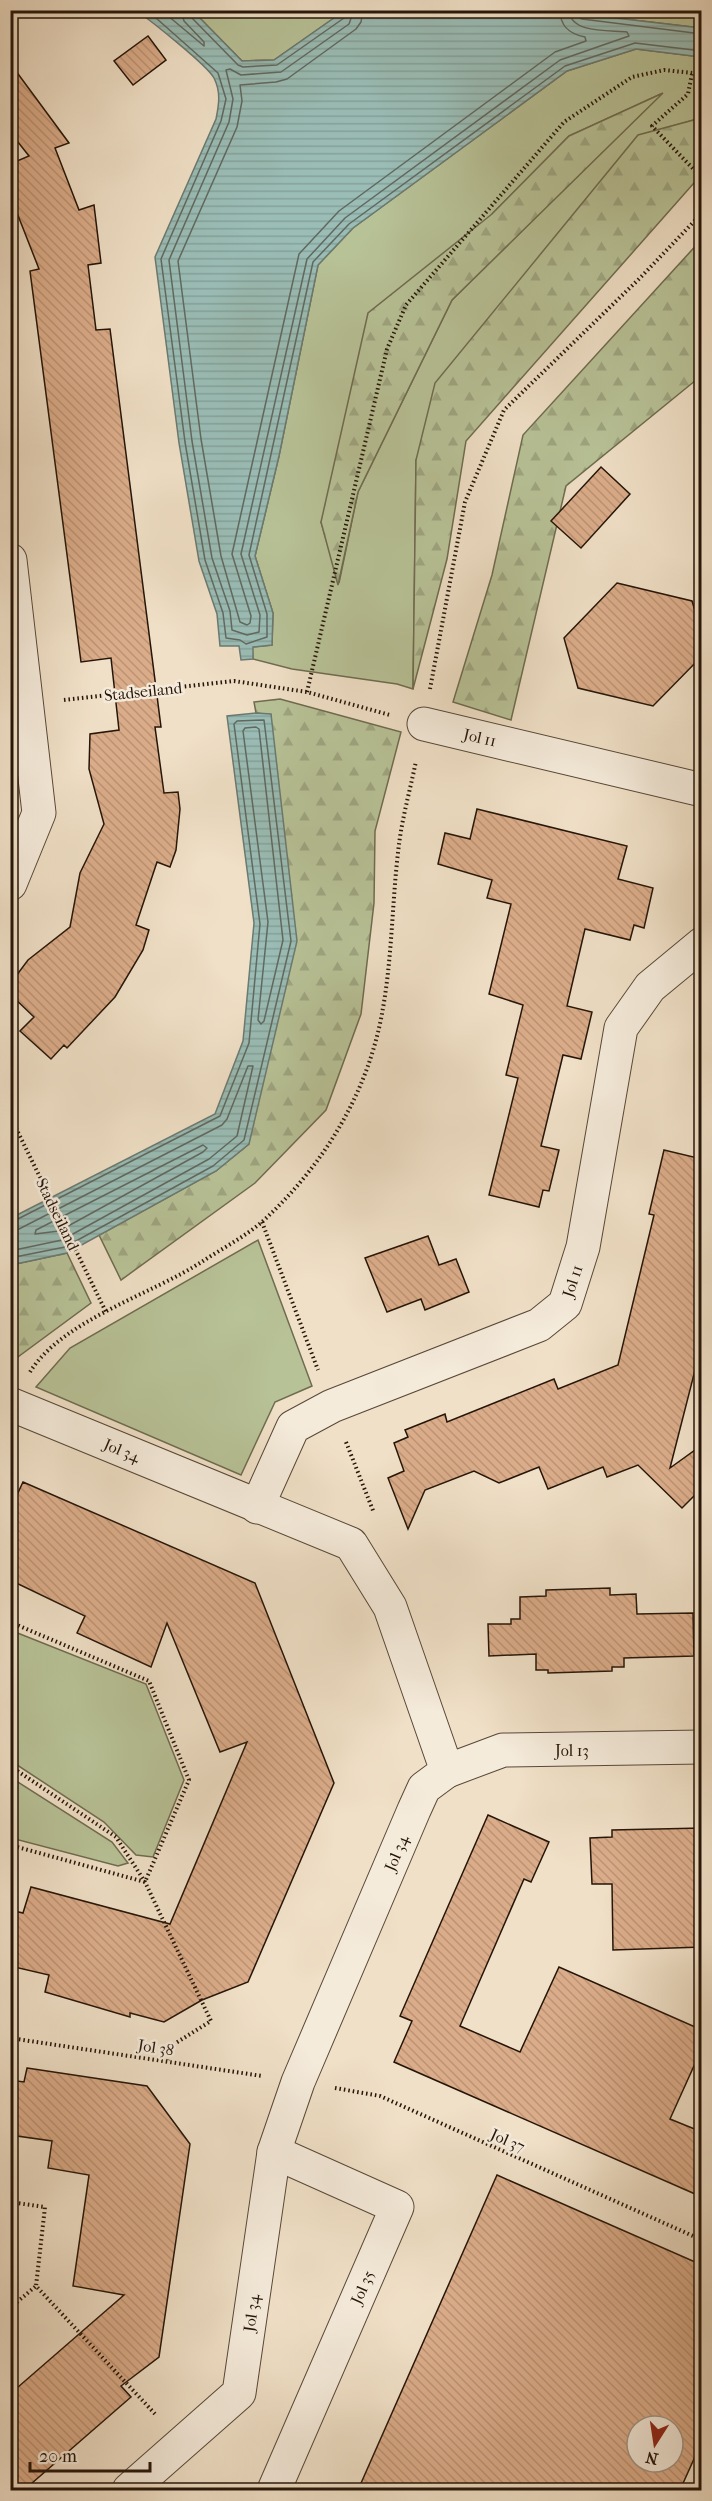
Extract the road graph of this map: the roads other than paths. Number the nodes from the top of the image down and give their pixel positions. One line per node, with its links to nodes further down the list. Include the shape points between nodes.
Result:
1 (10, 560): 4 (street, via 39,813)
2 (424, 724): 3 (street, Jol 11)
3 (702, 790)
4 (10, 884)
5 (702, 944): 7 (street, Jol 11, via 650,987 621,1028 583,1247 565,1304 539,1325 332,1406 293,1428)
6 (10, 1404): 7 (street, Jol 34)
7 (257, 1507): 9 (street, Jol 34, via 351,1544 390,1607)
8 (702, 1747): 9 (street, Jol 13, via 503,1750)
9 (447, 1771): 10 (street, Jol 34, via 424,1788 298,2082)
10 (274, 2152): 11 (street, Jol 34, via 239,2393); 12 (street, Jol 35, via 397,2207)
11 (129, 2490)
12 (274, 2490)

